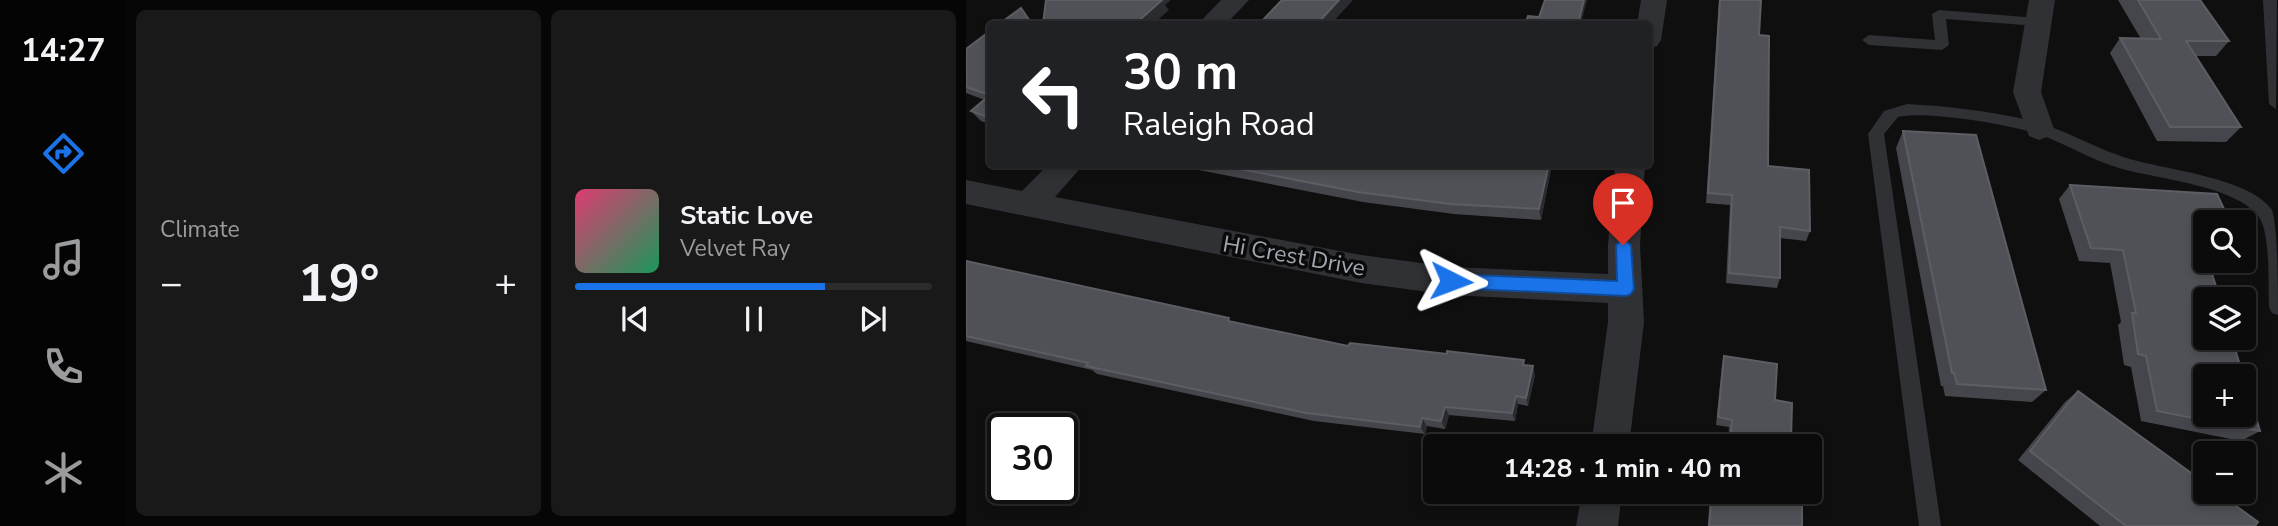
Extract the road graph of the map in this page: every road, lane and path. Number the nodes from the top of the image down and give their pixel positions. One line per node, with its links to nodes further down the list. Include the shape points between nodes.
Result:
1 (1236, 0): 5 (street)
2 (1654, 0): 6 (street)
3 (2270, 0): 8 (lane)
4 (2040, 11): 7 (lane, via 1939,14 1942,45); 9 (street, via 2027,92)
5 (1214, 21)
6 (1651, 21)
7 (1869, 40)
8 (2276, 104)
9 (2039, 129): 15 (lane, via 2121,163 2248,198 2265,212 2273,231); 19 (lane, via 1994,118 1899,110 1883,120 1876,134)
10 (1065, 168): 13 (street)
11 (1630, 168): 14 (street, via 1623,245)
12 (966, 192): 13 (street, Hi Crest Drive)
13 (1028, 204): 14 (street, Hi Crest Drive, via 1361,269 1451,281)
14 (1626, 289): 16 (street, via 1621,371)
15 (2278, 307)
16 (1611, 434)
17 (1600, 504): 18 (street)
18 (1597, 526)
19 (1930, 526)

